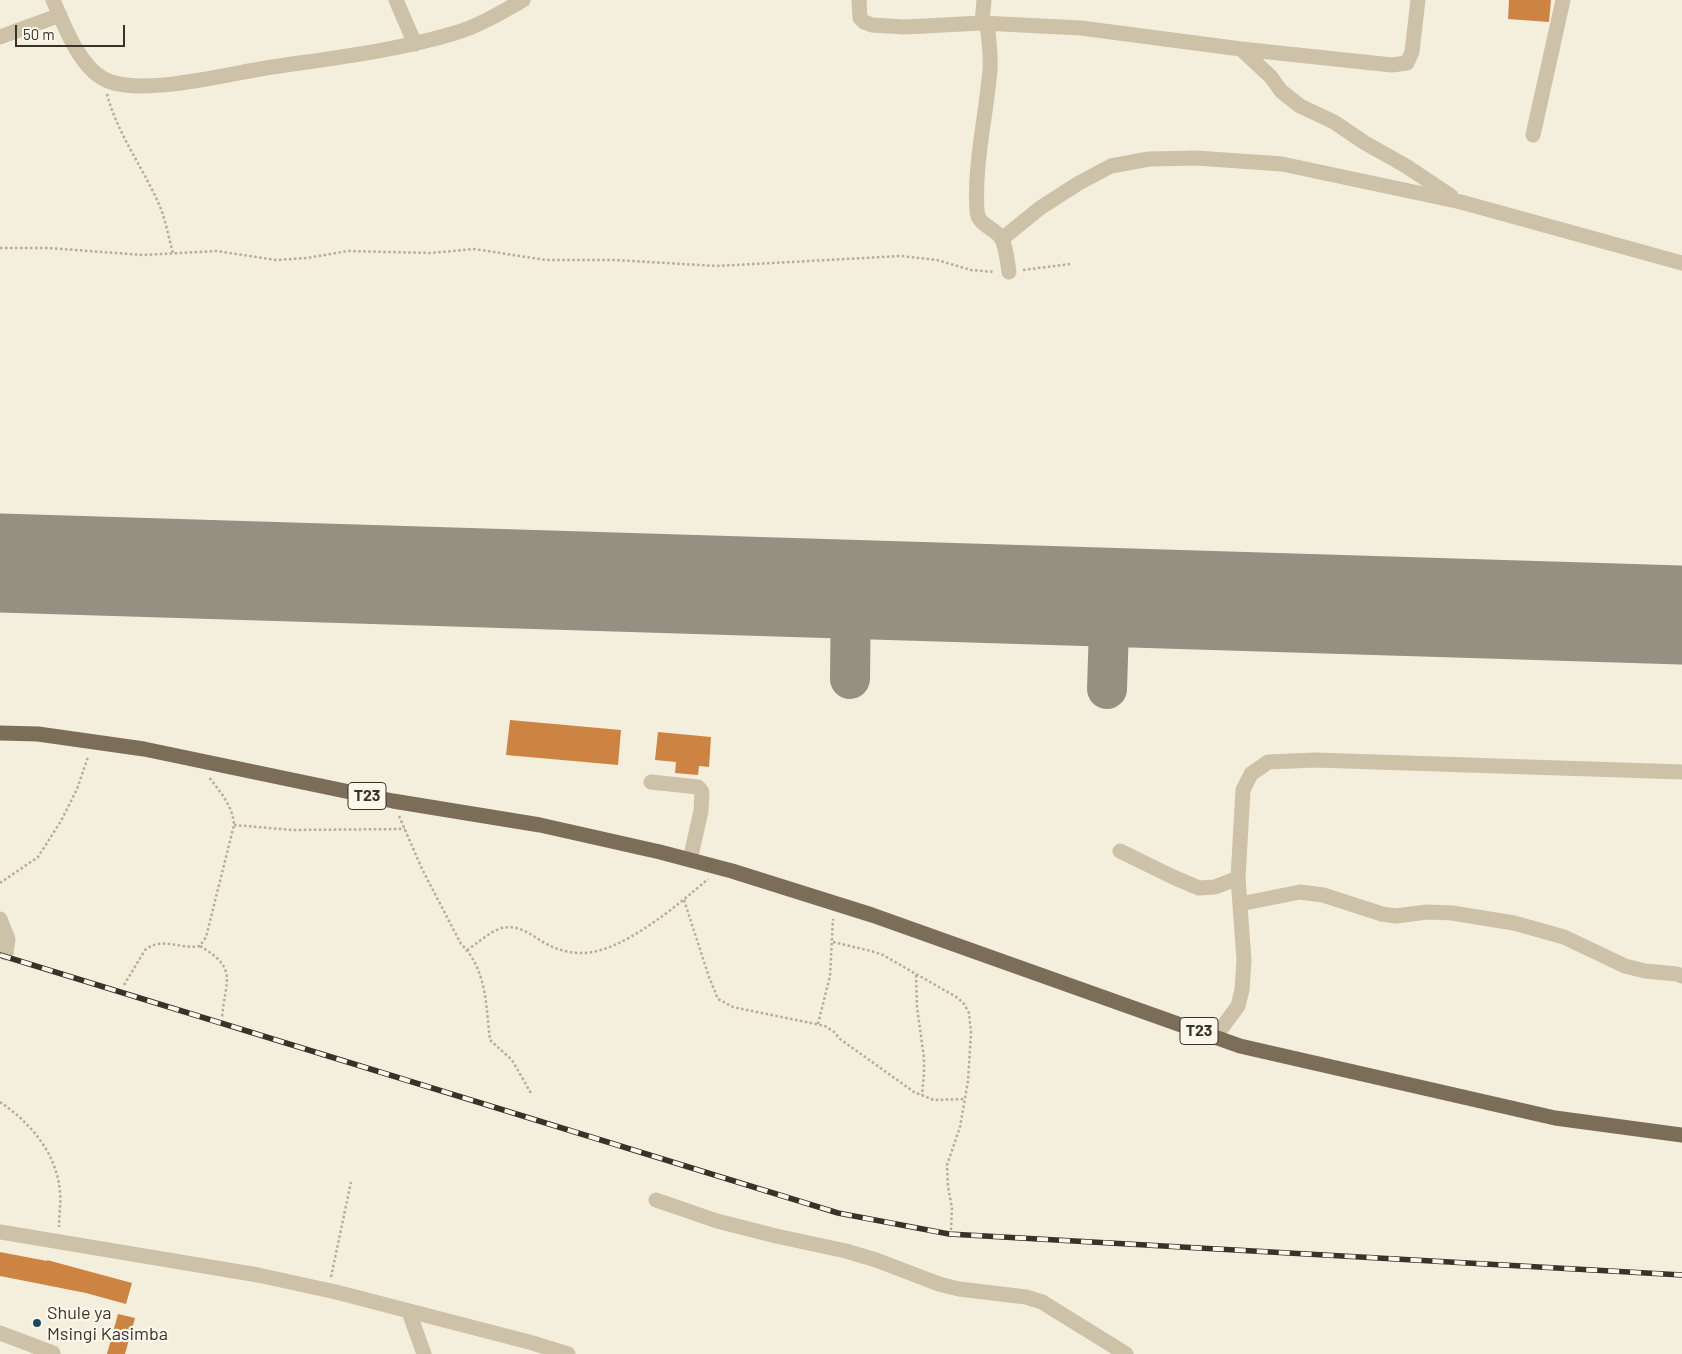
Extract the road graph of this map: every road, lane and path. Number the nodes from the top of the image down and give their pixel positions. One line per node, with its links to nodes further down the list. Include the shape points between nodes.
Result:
1 (53, 0): 9 (street)
2 (396, 0): 12 (street)
3 (523, 0): 8 (street)
4 (860, 0): 10 (street, via 860,18 872,25)
5 (984, 0): 10 (street)
6 (1418, 0): 13 (street, via 1412,52 1407,63 1392,65)
7 (1564, 0): 15 (street)
8 (497, 7): 12 (street, via 457,33)
9 (60, 15): 11 (street); 14 (street, via 80,54)
10 (984, 23): 13 (street, via 1082,28); 17 (street, via 990,68 976,175 977,213 980,222)
11 (0, 37)
12 (415, 44): 14 (street, via 173,83 137,86 115,84)
13 (1241, 49): 16 (street, via 1300,106 1334,122)
14 (102, 78): 19 (path, via 112,113 161,210)
15 (1533, 136)
16 (1461, 202): 17 (street, via 1282,164 1196,158 1149,159 1111,166 1078,183); 20 (street)
17 (1002, 239): 22 (street)
18 (0, 248): 19 (path, via 143,255)
19 (173, 253): 22 (path, via 217,251 292,260 348,251 424,253 474,249 546,260 716,266 901,256 937,260 990,273)
20 (1682, 263)
21 (1070, 264): 22 (path)
22 (1009, 272)
23 (0, 733): 24 (main road, T23)
24 (94, 741): 25 (main road, T23); 35 (path, via 77,789 38,857)
25 (196, 760): 28 (main road, T23); 29 (path, via 230,808)
26 (1682, 772): 34 (street, via 1314,760 1268,762 1251,774 1243,790)
27 (651, 782): 32 (street, via 698,786 702,792)
28 (393, 801): 30 (path); 32 (main road, T23, via 540,825)
29 (234, 825): 30 (path, via 292,830); 41 (path, via 206,937)
30 (405, 829): 42 (path, via 431,887)
31 (1120, 851): 34 (street, via 1199,888 1215,887)
32 (690, 860): 33 (main road, T23)
33 (720, 868): 36 (path); 37 (main road, T23)
34 (1238, 878): 38 (street)
35 (0, 883)
36 (684, 900): 42 (path, via 629,938 593,952 553,948 519,928 508,927 489,934); 48 (path, via 718,1000 733,1007)
37 (832, 902): 40 (path); 49 (main road, T23)
38 (1240, 904): 45 (street, via 1300,892 1323,895 1382,914 1396,916 1427,912 1505,922 1564,937 1625,966); 49 (street, via 1244,960 1242,990 1238,1006)
39 (0, 919): 43 (street, via 8,939)
40 (833, 942): 44 (path, via 883,955); 48 (path, via 830,976)
41 (200, 946): 46 (path, via 166,943 150,946); 47 (path, via 220,959 225,968)
42 (467, 950): 50 (path, via 482,980 490,1040 512,1060)
43 (6, 953)
44 (916, 975): 51 (path, via 924,1058); 52 (path, via 958,998 969,1013 971,1033)
45 (1682, 976)
46 (124, 985)
47 (222, 1018)
48 (818, 1024): 51 (path)
49 (1215, 1037): 54 (main road, T23, via 1249,1048 1555,1118)
50 (532, 1095)
51 (922, 1095): 52 (path, via 934,1100)
52 (965, 1099): 57 (path, via 960,1127 947,1165)
53 (0, 1102): 59 (path, via 41,1140 54,1166 60,1192)
54 (1682, 1135)
55 (351, 1182): 60 (path)
56 (656, 1200): 66 (street, via 717,1222 846,1251 939,1284 1042,1302)
57 (951, 1230)
58 (0, 1232): 59 (street)
59 (59, 1241): 60 (street, via 258,1275)
60 (328, 1291): 61 (street)
61 (409, 1312): 64 (street); 65 (street)
62 (0, 1333): 63 (street)
63 (53, 1352)
64 (424, 1354)
65 (568, 1354)
66 (1126, 1354)

